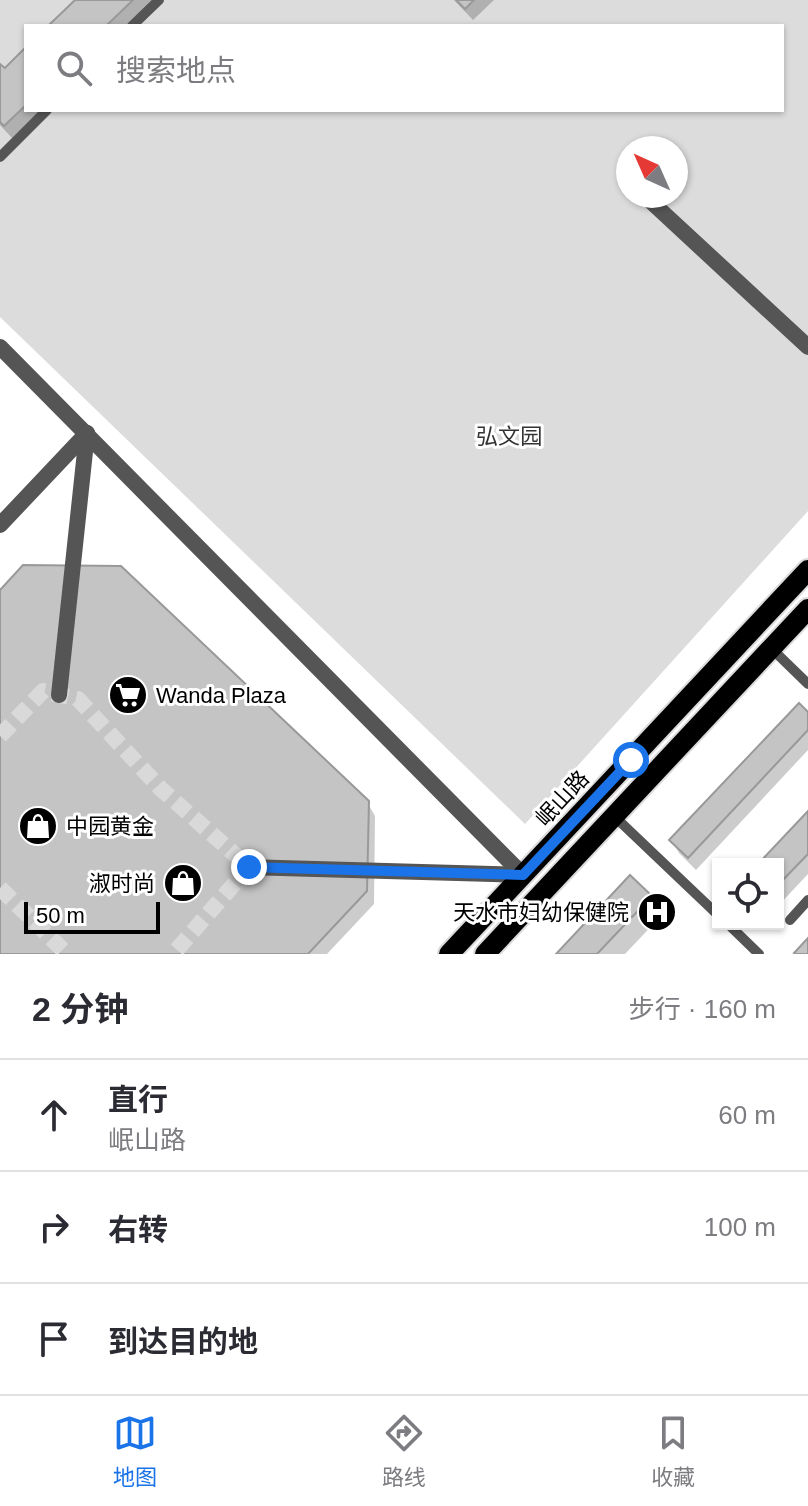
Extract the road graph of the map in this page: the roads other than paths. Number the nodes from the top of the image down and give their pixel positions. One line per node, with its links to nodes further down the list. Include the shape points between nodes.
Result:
1 (159, 0): 2 (lane)
2 (134, 24)
3 (45, 112): 4 (lane)
4 (0, 157)
5 (658, 208): 7 (street)
6 (0, 347): 8 (street)
7 (808, 347)
8 (87, 433): 9 (street); 14 (street); 17 (street)
9 (0, 525)
10 (808, 570): 17 (main road, 岷山路)
11 (808, 609): 12 (main road)
12 (771, 648): 13 (lane); 15 (main road)
13 (808, 684)
14 (59, 695)
15 (614, 816): 19 (lane); 23 (main road)
16 (249, 867): 17 (street)
17 (523, 875): 22 (main road, 岷山路)
18 (808, 900): 20 (lane)
19 (712, 909)
20 (790, 920)
21 (734, 930): 24 (lane)
22 (449, 954)
23 (485, 954)
24 (759, 954)

